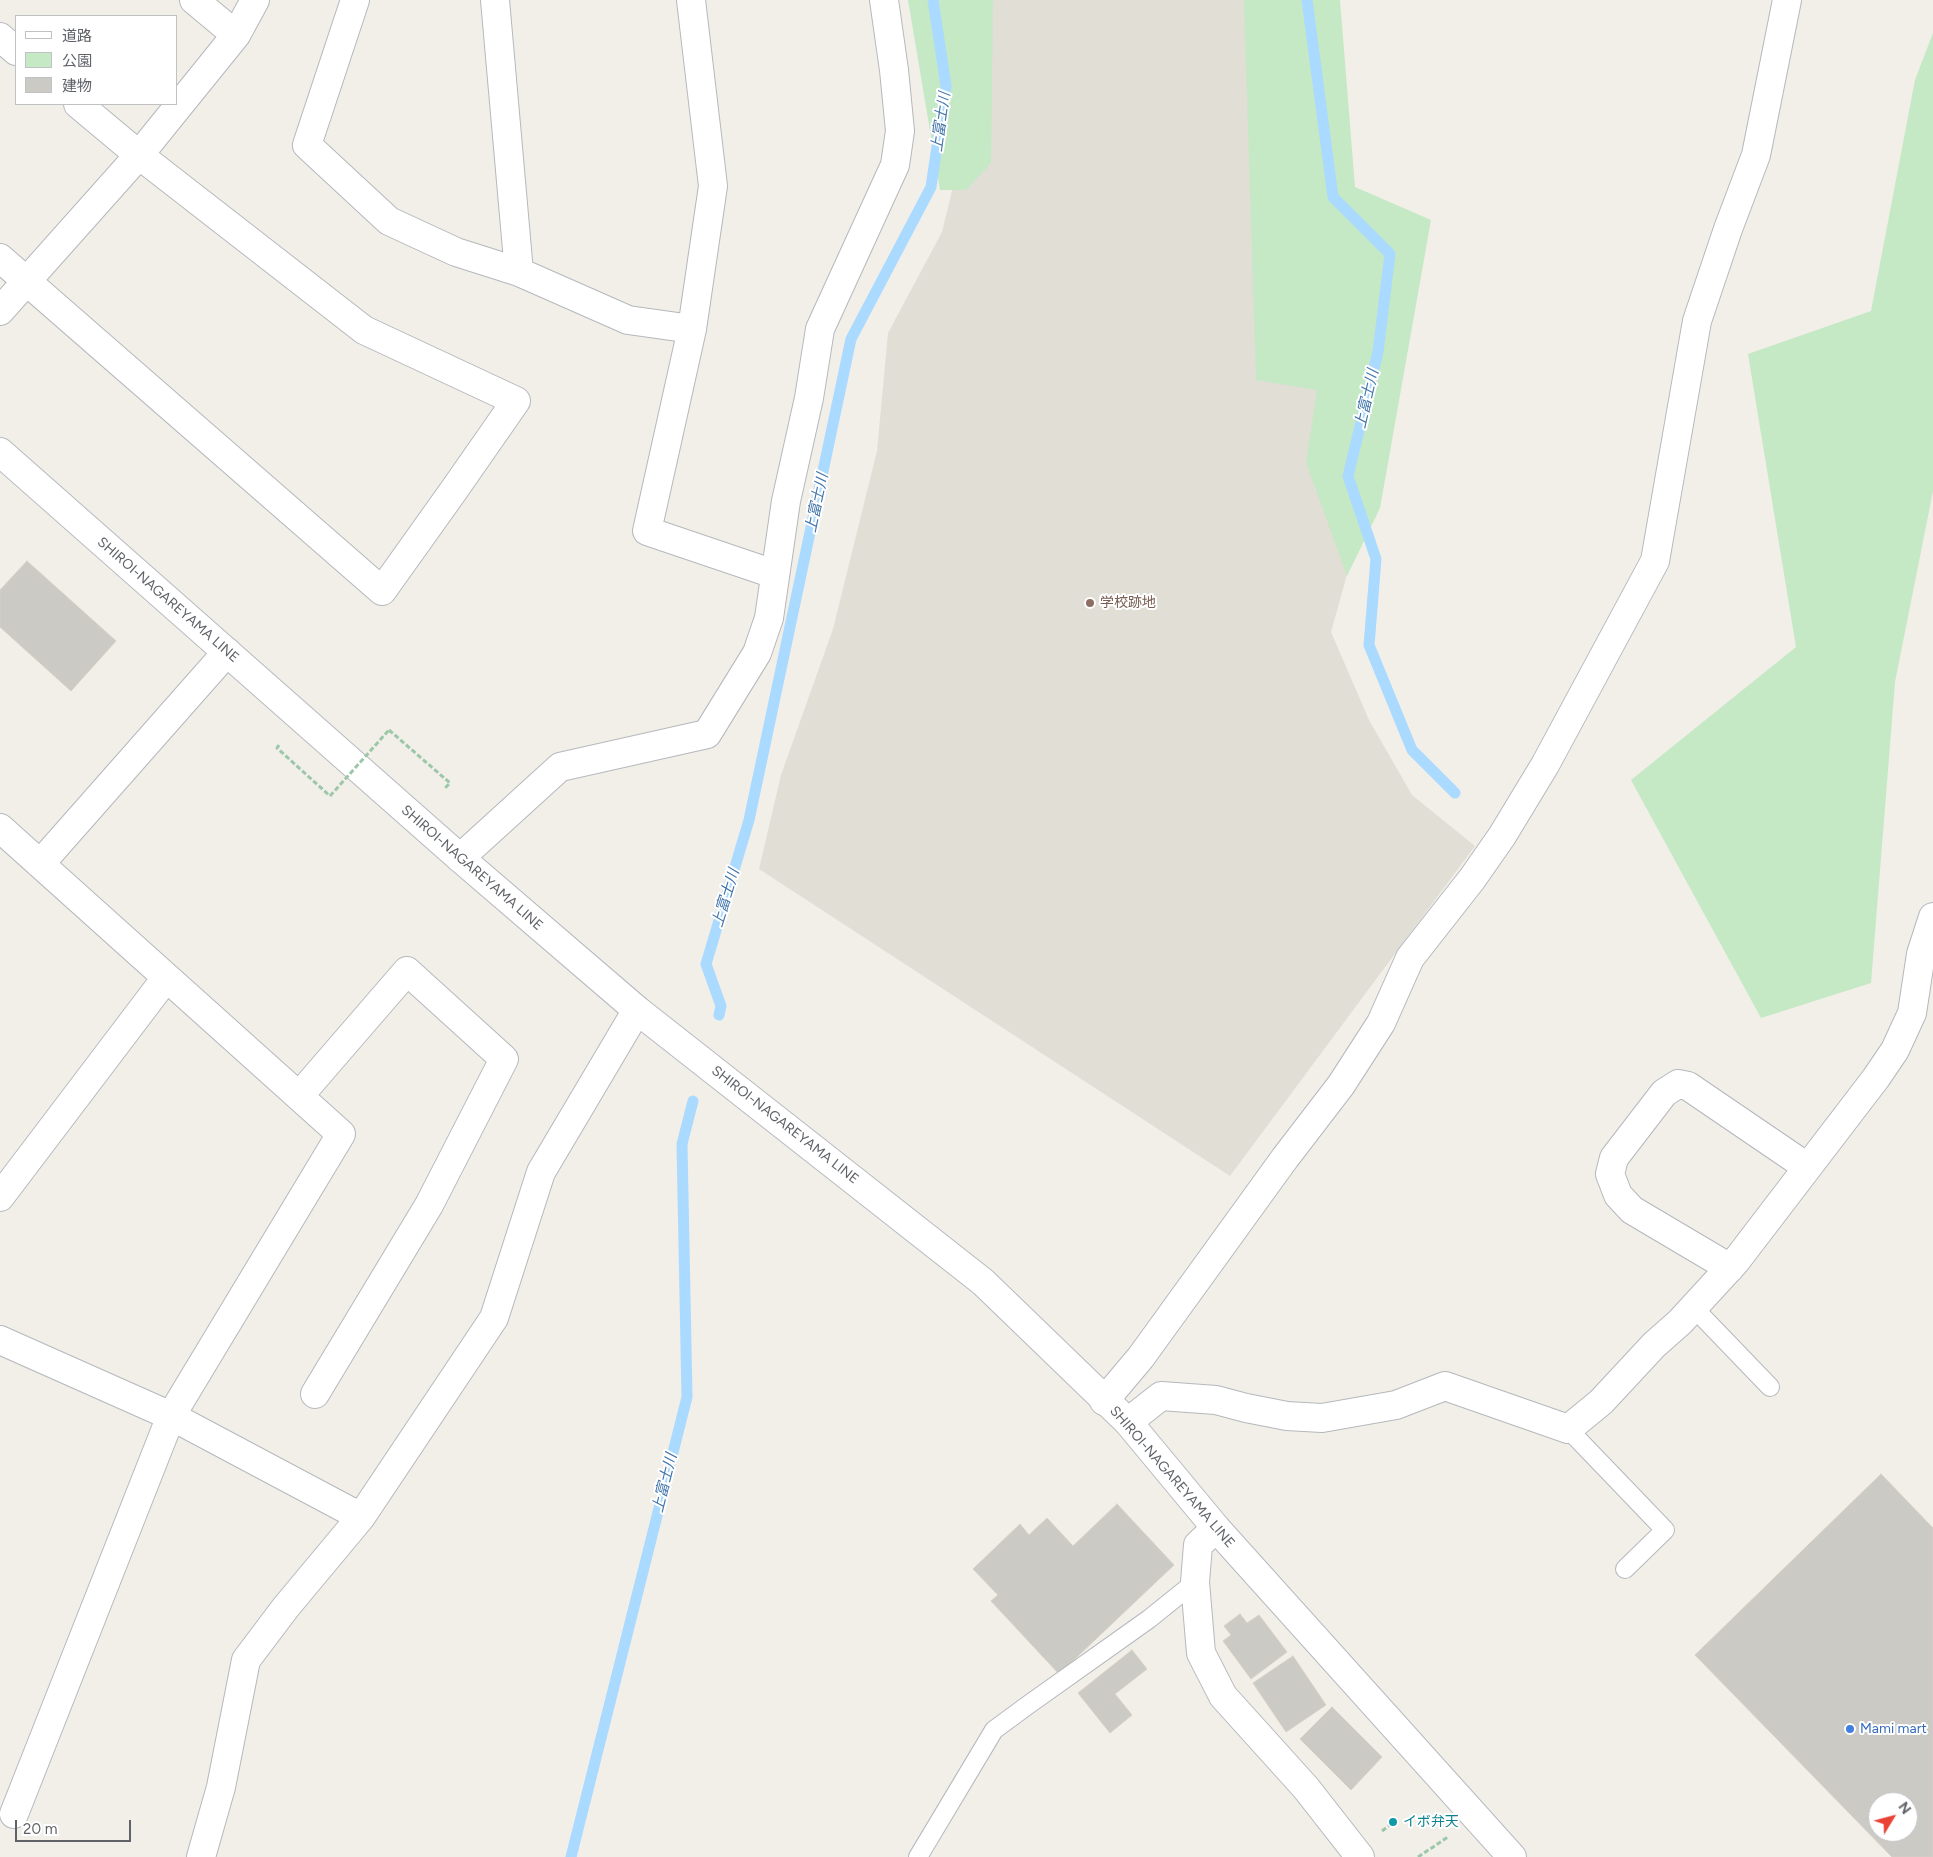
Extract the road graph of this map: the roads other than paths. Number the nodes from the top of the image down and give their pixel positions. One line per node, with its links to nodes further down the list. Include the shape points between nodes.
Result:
1 (194, 0): 8 (street)
2 (255, 0): 8 (street)
3 (355, 0): 14 (street, via 307,145 389,221 456,252)
4 (495, 0): 14 (street)
5 (691, 0): 17 (street, via 713,186)
6 (884, 0): 19 (street, via 900,131 895,165 820,329)
7 (1787, 0): 35 (street, via 1756,155 1697,321 1655,561 1545,765 1472,880 1410,958 1381,1023 1341,1085 1141,1357)
8 (236, 36): 12 (street)
9 (0, 37): 10 (street)
10 (15, 50)
11 (79, 105): 12 (street)
12 (139, 155): 15 (street); 15 (street, via 364,330 516,401 382,591)
13 (0, 258): 15 (street)
14 (519, 272): 17 (street, via 628,320)
15 (26, 281): 16 (street)
16 (0, 310)
17 (692, 329): 19 (street, via 647,531)
18 (0, 452): 20 (street, SHIROI-NAGAREYAMA LINE)
19 (774, 574): 22 (street, via 769,618 757,653 707,734 560,767)
20 (227, 652): 22 (street, SHIROI-NAGAREYAMA LINE); 23 (street)
21 (0, 828): 23 (street)
22 (460, 858): 26 (street, SHIROI-NAGAREYAMA LINE)
23 (40, 864): 25 (street)
24 (1933, 917): 28 (street, via 1921,954 1912,1013 1895,1050)
25 (166, 978): 27 (street); 29 (street)
26 (637, 1010): 35 (street, SHIROI-NAGAREYAMA LINE, via 983,1282); 39 (street, via 541,1172 494,1318)
27 (298, 1096): 34 (street, via 407,971 504,1059 429,1205); 36 (street, via 342,1134)
28 (1807, 1167): 30 (street); 30 (street, via 1688,1086 1678,1084 1664,1093 1636,1129 1614,1158 1610,1174 1618,1195 1632,1210)
29 (0, 1197)
30 (1730, 1268): 31 (street)
31 (1694, 1307): 33 (lane); 38 (street, via 1602,1402)
32 (0, 1340): 36 (street)
33 (1770, 1387)
34 (315, 1394)
35 (1104, 1400): 37 (street, SHIROI-NAGAREYAMA LINE)
36 (171, 1416): 39 (street); 43 (street)
37 (1128, 1422): 38 (street, via 1161,1396 1216,1400 1287,1416 1322,1418 1396,1405 1445,1386); 40 (street, SHIROI-NAGAREYAMA LINE)
38 (1568, 1429): 41 (lane, via 1665,1530)
39 (361, 1517): 45 (street, via 246,1660 221,1787)
40 (1216, 1528): 42 (street, via 1198,1545); 47 (street, SHIROI-NAGAREYAMA LINE)
41 (1626, 1569)
42 (1194, 1582): 44 (street, via 1201,1653 1223,1696 1306,1788); 46 (lane, via 1149,1619 994,1730)
43 (14, 1814)
44 (1346, 1851)
45 (201, 1857)
46 (918, 1857)
47 (1512, 1857)

